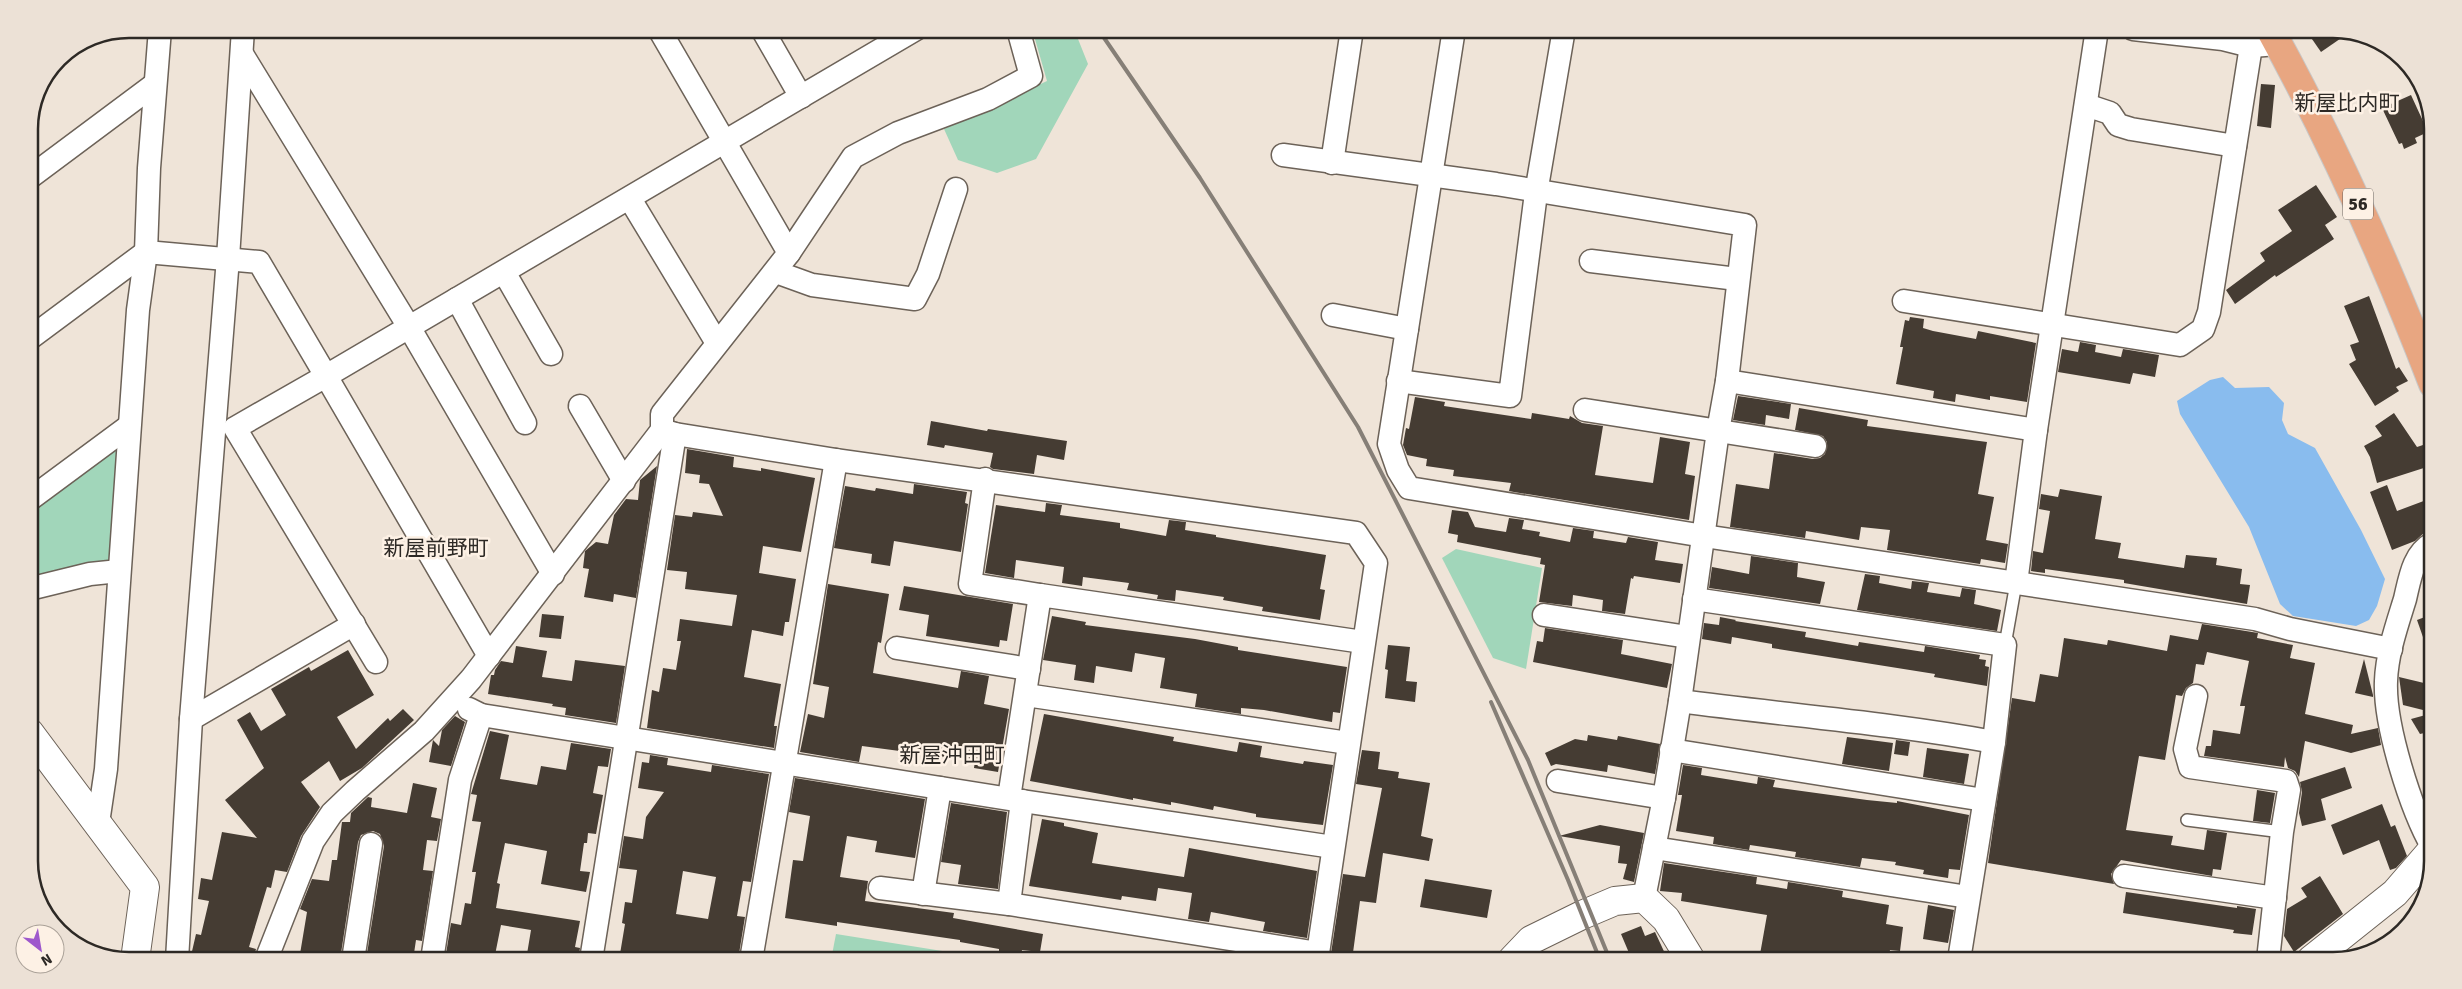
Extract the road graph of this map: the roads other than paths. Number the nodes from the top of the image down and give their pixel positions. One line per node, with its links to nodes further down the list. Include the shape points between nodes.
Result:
1 (159, 38): 14 (street)
2 (243, 38): 13 (street)
3 (664, 38): 17 (street)
4 (767, 38): 15 (street)
5 (887, 38): 15 (street)
6 (1020, 38): 27 (street, via 1031,76 988,99 898,133 853,157)
7 (1351, 38): 20 (street)
8 (1453, 38): 22 (street)
9 (1562, 38): 24 (street)
10 (2096, 38): 16 (street)
11 (2214, 38): 12 (street)
12 (2267, 40): 18 (street); 42 (main road, 56, via 2342,168 2393,281)
13 (242, 54): 28 (street); 37 (street)
14 (156, 84): 21 (street); 26 (street)
15 (801, 97): 17 (street)
16 (2086, 105): 18 (street, via 2110,113 2118,125 2131,130); 36 (street)
17 (724, 143): 25 (street); 27 (street)
18 (2235, 146): 36 (street, via 2209,312 2203,329 2180,345)
19 (1283, 155): 20 (street)
20 (1332, 163): 22 (street)
21 (38, 171)
22 (1430, 176): 24 (street); 39 (street)
23 (956, 188): 31 (street, via 928,274 915,299 812,285)
24 (1536, 192): 32 (street, via 1745,225); 44 (street, via 1510,396)
25 (630, 198): 30 (street); 40 (street)
26 (146, 252): 28 (street); 38 (street); 49 (street)
27 (789, 253): 31 (street)
28 (228, 258): 43 (street, via 259,262); 81 (street)
29 (1591, 261): 32 (street)
30 (504, 272): 33 (street); 41 (street)
31 (776, 272): 40 (street)
32 (1737, 280): 45 (street)
33 (457, 299): 37 (street); 48 (street)
34 (1904, 301): 36 (street)
35 (1333, 315): 39 (street)
36 (2053, 324): 50 (street)
37 (409, 327): 43 (street); 61 (street)
38 (38, 328)
39 (1407, 329): 44 (street)
40 (717, 343): 51 (street, via 662,414)
41 (551, 354)
42 (2424, 361)
43 (326, 376): 67 (street, via 235,428); 73 (street)
44 (1398, 380): 58 (street, via 1390,444 1398,470 1409,488)
45 (1727, 380): 50 (street); 52 (street)
46 (580, 406): 56 (street)
47 (1585, 410): 52 (street)
48 (526, 423)
49 (128, 426): 57 (street); 60 (street)
50 (2036, 430): 62 (street)
51 (668, 432): 54 (street); 56 (street); 82 (street)
52 (1718, 432): 53 (street); 58 (street)
53 (1815, 446)
54 (836, 460): 55 (street); 87 (street)
55 (985, 479): 64 (street, via 970,584); 69 (street, via 1356,533 1376,563)
56 (624, 481): 61 (street)
57 (38, 493)
58 (1704, 536): 62 (street); 65 (street)
59 (2424, 550): 72 (street, via 2414,562)
60 (119, 570): 63 (street); 94 (street, via 106,769)
61 (553, 574): 73 (street)
62 (2016, 583): 70 (lane); 72 (street, via 2255,618 2290,629)
63 (38, 587)
64 (1040, 595): 69 (street); 75 (street)
65 (1694, 599): 68 (street); 70 (street)
66 (1544, 615): 68 (street)
67 (354, 624): 74 (street); 81 (street)
68 (1688, 637): 79 (street)
69 (1363, 642): 84 (street)
70 (2005, 645): 83 (street)
71 (897, 648): 75 (street)
72 (2391, 648): 96 (street, via 2386,679 2387,711)
73 (489, 656): 78 (street)
74 (376, 662)
75 (1030, 669): 76 (street)
76 (1026, 695): 84 (street); 91 (street)
77 (2196, 696): 95 (street, via 2185,749 2190,767 2286,781 2289,790)
78 (452, 701): 80 (street); 110 (street, via 424,731 332,813 313,841)
79 (1680, 701): 83 (street, via 1787,716 1920,728); 86 (street)
80 (481, 714): 82 (street); 112 (street, via 460,780)
81 (191, 719): 109 (street)
82 (627, 737): 87 (street); 113 (street)
83 (1994, 742): 92 (street)
84 (1348, 743): 98 (street)
85 (38, 744): 94 (street)
86 (1671, 750): 90 (street); 92 (street)
87 (785, 762): 89 (street); 114 (street)
88 (1558, 781): 90 (street)
89 (940, 788): 91 (street); 103 (street)
90 (1664, 798): 99 (street)
91 (1016, 799): 98 (street); 107 (street)
92 (1984, 800): 104 (street)
93 (2187, 820): 95 (lane)
94 (98, 823): 108 (street, via 145,887)
95 (2282, 832): 106 (street)
96 (2424, 833)
97 (372, 844): 111 (street)
98 (1333, 847): 116 (street)
99 (1654, 848): 104 (street); 105 (street)
100 (2424, 860): 121 (street, via 2395,894)
101 (2124, 876): 106 (street)
102 (880, 888): 103 (street)
103 (923, 894): 107 (street)
104 (1968, 897): 119 (street)
105 (1644, 898): 117 (street, via 1615,901 1582,915 1531,940); 118 (street, via 1666,919)
106 (2275, 898): 120 (street)
107 (1009, 904): 115 (street)
108 (136, 952)
109 (177, 952)
110 (269, 952)
111 (354, 952)
112 (433, 952)
113 (592, 952)
114 (752, 952)
115 (1289, 952)
116 (1319, 952)
117 (1520, 952)
118 (1687, 952)
119 (1960, 952)
120 (2269, 952)
121 (2321, 952)

